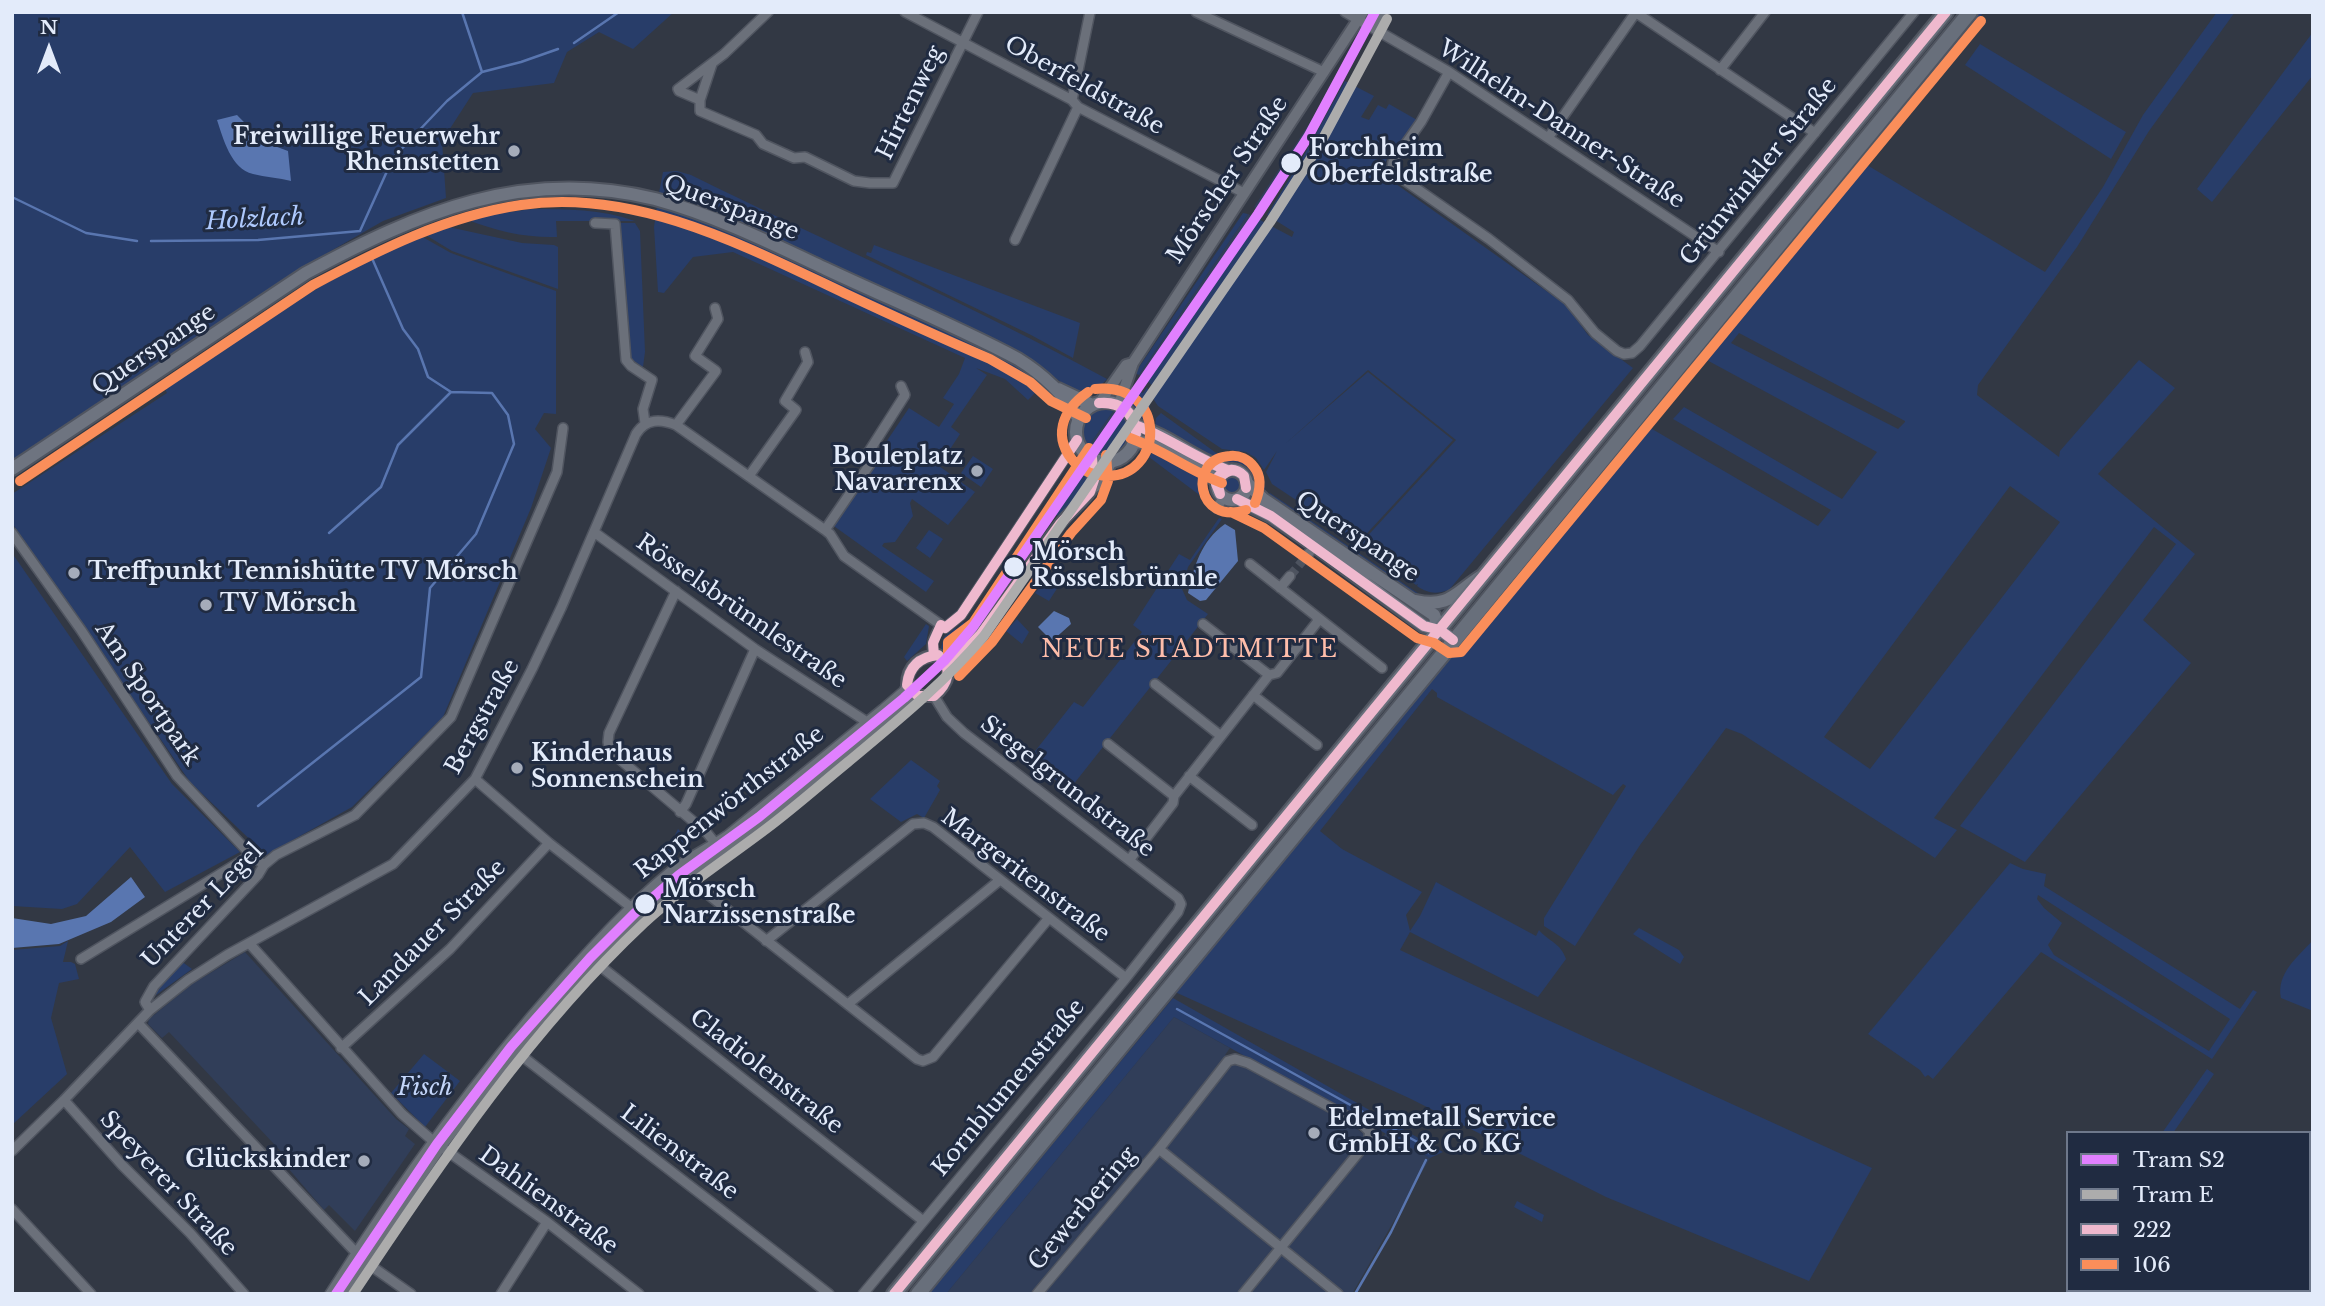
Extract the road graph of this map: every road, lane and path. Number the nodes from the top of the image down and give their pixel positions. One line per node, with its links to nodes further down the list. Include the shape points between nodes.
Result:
1 (768, 12): 16 (street)
2 (905, 12): 15 (street, Oberfeldstraße)
3 (978, 12): 15 (street)
4 (1090, 12): 21 (street)
5 (1196, 12): 18 (street)
6 (1345, 12): 13 (street, Wilhelm-Danner-Straße)
7 (1383, 12): 14 (street)
8 (1635, 12): 17 (street); 23 (street)
9 (1765, 12): 17 (street)
10 (1914, 12): 22 (street, Grünwinkler Straße)
11 (1946, 12): 57 (main road)
12 (1970, 12): 66 (main road)
13 (1360, 16): 14 (street, Wilhelm-Danner-Straße); 18 (street, Mörscher Straße)
14 (1373, 28): 19 (street, Wilhelm-Danner-Straße)
15 (963, 42): 20 (street, Hirtenweg, via 893,183 854,181 804,157 794,158 763,144 756,135 700,111); 21 (street, Oberfeldstraße)
16 (712, 64): 20 (street); 20 (street, via 678,89)
17 (1720, 70): 22 (street)
18 (1324, 72): 24 (street, Mörscher Straße)
19 (1449, 72): 23 (street, Wilhelm-Danner-Straße); 27 (street, Grünwinkler Straße, via 1393,162 1394,173 1568,300 1617,351 1632,353 1640,346)
20 (700, 100)
21 (1075, 104): 24 (street, Oberfeldstraße); 26 (street)
22 (1815, 133): 27 (street, Grünwinkler Straße)
23 (1548, 138): 27 (street, Wilhelm-Danner-Straße)
24 (1244, 193): 30 (street, Mörscher Straße)
25 (595, 223): 36 (street, Bergstraße, via 615,224 626,360 652,380 643,409)
26 (1015, 240)
27 (1719, 251)
28 (715, 308): 37 (street, via 718,319 695,356 716,371)
29 (805, 352): 46 (street, via 808,362 785,401 796,410)
30 (1133, 363): 33 (street, Mörscher Straße, via 1126,365); 34 (street, Mörscher Straße)
31 (901, 386): 51 (street, via 905,395 868,453 870,464)
32 (1058, 389): 33 (main road); 35 (main road); 44 (main road, Querspange, via 1038,371 996,347 713,218 628,194 554,188 473,201 432,213 347,251 306,273)
33 (1096, 404): 34 (main road); 35 (main road)
34 (1119, 404): 38 (main road)
35 (1079, 419): 40 (main road)
36 (645, 424): 37 (street, via 658,420); 52 (street, Bergstraße, via 636,434)
37 (676, 425): 46 (street)
38 (1135, 425): 41 (main road); 45 (main road, via 1162,434)
39 (563, 428): 91 (street, Unterer Legel, via 557,472 451,717 355,815)
40 (1077, 440): 42 (main road); 64 (street, via 961,615 945,628)
41 (1134, 443): 43 (main road, via 1124,456); 47 (main road, via 1160,445)
42 (1092, 458): 43 (main road); 49 (street)
43 (1112, 461): 49 (street)
44 (12, 469)
45 (1227, 470): 47 (main road); 48 (main road, via 1242,474)
46 (749, 476): 51 (street)
47 (1217, 481): 50 (main road, via 1220,503)
48 (1247, 483): 50 (main road, via 1245,493); 54 (main road, Querspange)
49 (1093, 488): 69 (street, via 1061,522 982,633)
50 (1237, 499): 54 (main road, Querspange)
51 (825, 530): 64 (street, via 844,556)
52 (594, 532): 60 (street, Rösselsbrünnlestraße); 82 (street, Bergstraße, via 532,670)
53 (12, 533): 88 (street, Am Sportpark, via 177,776)
54 (1318, 542): 55 (street); 61 (main road, Querspange); 65 (main road, Querspange, via 1420,623)
55 (1305, 558)
56 (1250, 564): 59 (street)
57 (1489, 571): 61 (main road, via 1454,598 1430,604); 65 (main road)
58 (1290, 576): 59 (street)
59 (1280, 588): 62 (street)
60 (676, 591): 67 (street, Rösselsbrünnlestraße); 84 (street, via 608,742 610,751)
61 (1414, 601): 65 (main road, Querspange, via 1434,615)
62 (1316, 616): 70 (street); 71 (street, via 1318,621 1277,673)
63 (1203, 624): 71 (street)
64 (941, 625): 68 (street, via 931,647)
65 (1440, 630): 66 (main road, Querspange); 127 (main road)
66 (1453, 640): 128 (main road)
67 (755, 649): 77 (street, Rösselsbrünnlestraße); 84 (street)
68 (934, 655): 69 (street); 73 (street, via 923,657 911,668)
69 (948, 666): 76 (street, via 946,684)
70 (1382, 668)
71 (1269, 676): 74 (street)
72 (1155, 684): 78 (street)
73 (907, 685): 75 (street); 77 (street, Rappenwörthstraße)
74 (1253, 695): 78 (street); 80 (street)
75 (918, 696): 76 (street); 89 (street, Rappenwörthstraße)
76 (934, 696): 90 (street, Siegelgrundstraße, via 964,733)
77 (867, 722): 87 (street, Rappenwörthstraße)
78 (1221, 736): 81 (street)
79 (1108, 744): 83 (street)
80 (1317, 745)
81 (1189, 776): 83 (street); 85 (street)
82 (475, 779): 86 (street); 98 (street, Bergstraße, via 393,864)
83 (1174, 796): 90 (street)
84 (680, 812): 87 (street)
85 (1252, 825)
86 (549, 843): 95 (street); 106 (street, Landauer Straße, via 450,949)
87 (716, 843): 89 (street); 95 (street, Rappenwörthstraße, via 670,872)
88 (251, 855): 91 (street, Am Sportpark); 100 (street)
89 (724, 855): 92 (street, Rappenwörthstraße)
90 (1130, 859): 94 (street, Siegelgrundstraße)
91 (264, 865): 103 (street, Unterer Legel, via 153,986 145,1002)
92 (686, 877): 97 (street); 99 (street, Rappenwörthstraße)
93 (1000, 880): 96 (street, Margeritenstraße); 97 (street, Margeritenstraße, via 933,827 913,824); 102 (street)
94 (1181, 905): 101 (street, Kornblumenstraße)
95 (632, 908): 99 (street, Rappenwörthstraße)
96 (1049, 918): 101 (street, Margeritenstraße); 102 (street, via 929,1061 918,1059)
97 (766, 941): 102 (street)
98 (249, 943): 103 (street, Bergstraße, via 188,980); 106 (street, Dahlienstraße)
99 (590, 957): 105 (street, Rappenwörthstraße); 107 (street, Rappenwörthstraße); 113 (street, Gladiolenstraße)
100 (81, 959)
101 (1126, 978): 113 (street, Kornblumenstraße)
102 (848, 1004)
103 (150, 1010): 104 (street, Bergstraße)
104 (138, 1023): 108 (street, Bergstraße); 116 (street)
105 (507, 1044): 107 (street, Lilienstraße); 109 (street, Rappenwörthstraße)
106 (341, 1048): 109 (street, Dahlienstraße, via 401,1114)
107 (516, 1051): 109 (street, Rappenwörthstraße); 125 (street, Lilienstraße)
108 (64, 1100): 111 (street, Bergstraße); 119 (street, Speyerer Straße)
109 (437, 1144): 114 (street, Dahlienstraße); 116 (street, Rappenwörthstraße); 117 (street, Rappenwörthstraße)
110 (1159, 1149): 115 (street, Gewerbering); 115 (street, Gewerbering, via 1228,1061 1235,1059 1363,1125 1370,1132 1368,1141); 129 (street, Gewerbering)
111 (12, 1151)
112 (12, 1209): 118 (street)
113 (922, 1220): 126 (street, Kornblumenstraße)
114 (547, 1222): 123 (street); 124 (street, Dahlienstraße)
115 (1281, 1248): 130 (street, Gewerbering); 131 (street, Gewerbering)
116 (356, 1252): 117 (street); 120 (street, Rappenwörthstraße)
117 (364, 1261): 121 (street, Rappenwörthstraße); 122 (street)
118 (91, 1294)
119 (244, 1294)
120 (330, 1294)
121 (343, 1294)
122 (411, 1294)
123 (501, 1294)
124 (639, 1294)
125 (829, 1294)
126 (863, 1294)
127 (894, 1294)
128 (918, 1294)
129 (1037, 1294)
130 (1243, 1294)
131 (1338, 1294)

